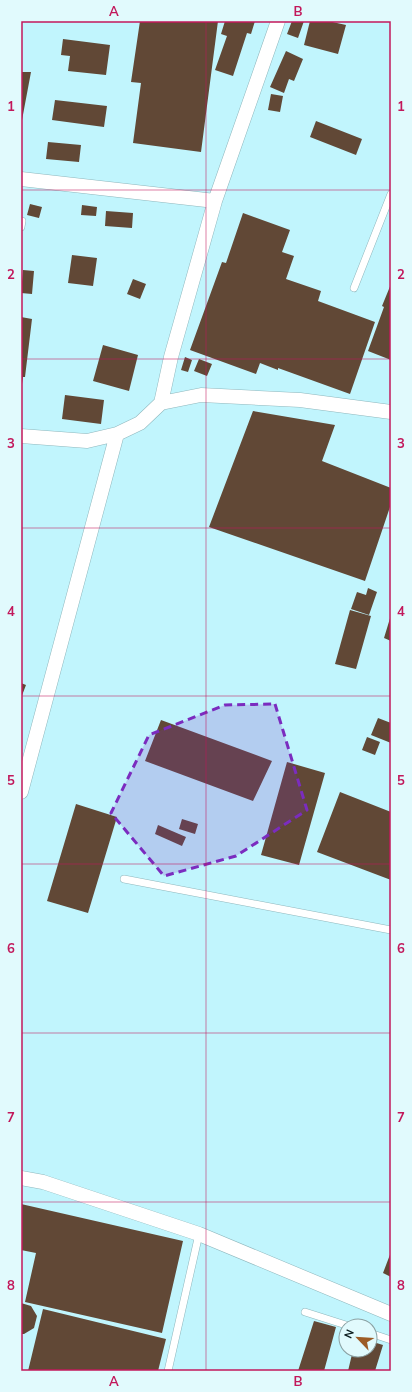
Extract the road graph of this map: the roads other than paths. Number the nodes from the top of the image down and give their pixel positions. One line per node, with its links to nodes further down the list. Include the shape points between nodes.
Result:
1 (278, 21): 4 (street)
2 (21, 179): 4 (street)
3 (391, 194): 5 (lane)
4 (215, 201): 6 (street, via 170,357)
5 (354, 288)
6 (161, 403): 7 (street, via 201,395 300,400); 8 (street, via 140,423)
7 (391, 412)
8 (117, 434): 9 (street, via 87,441); 10 (street)
9 (21, 436)
10 (21, 792)
11 (124, 879): 12 (lane)
12 (391, 930)
13 (21, 1178): 14 (street, via 43,1182)
14 (199, 1234): 16 (street); 20 (lane)
15 (305, 1312): 17 (lane)
16 (391, 1314)
17 (338, 1323)
18 (378, 1336): 19 (lane)
19 (391, 1340)
20 (168, 1371)

